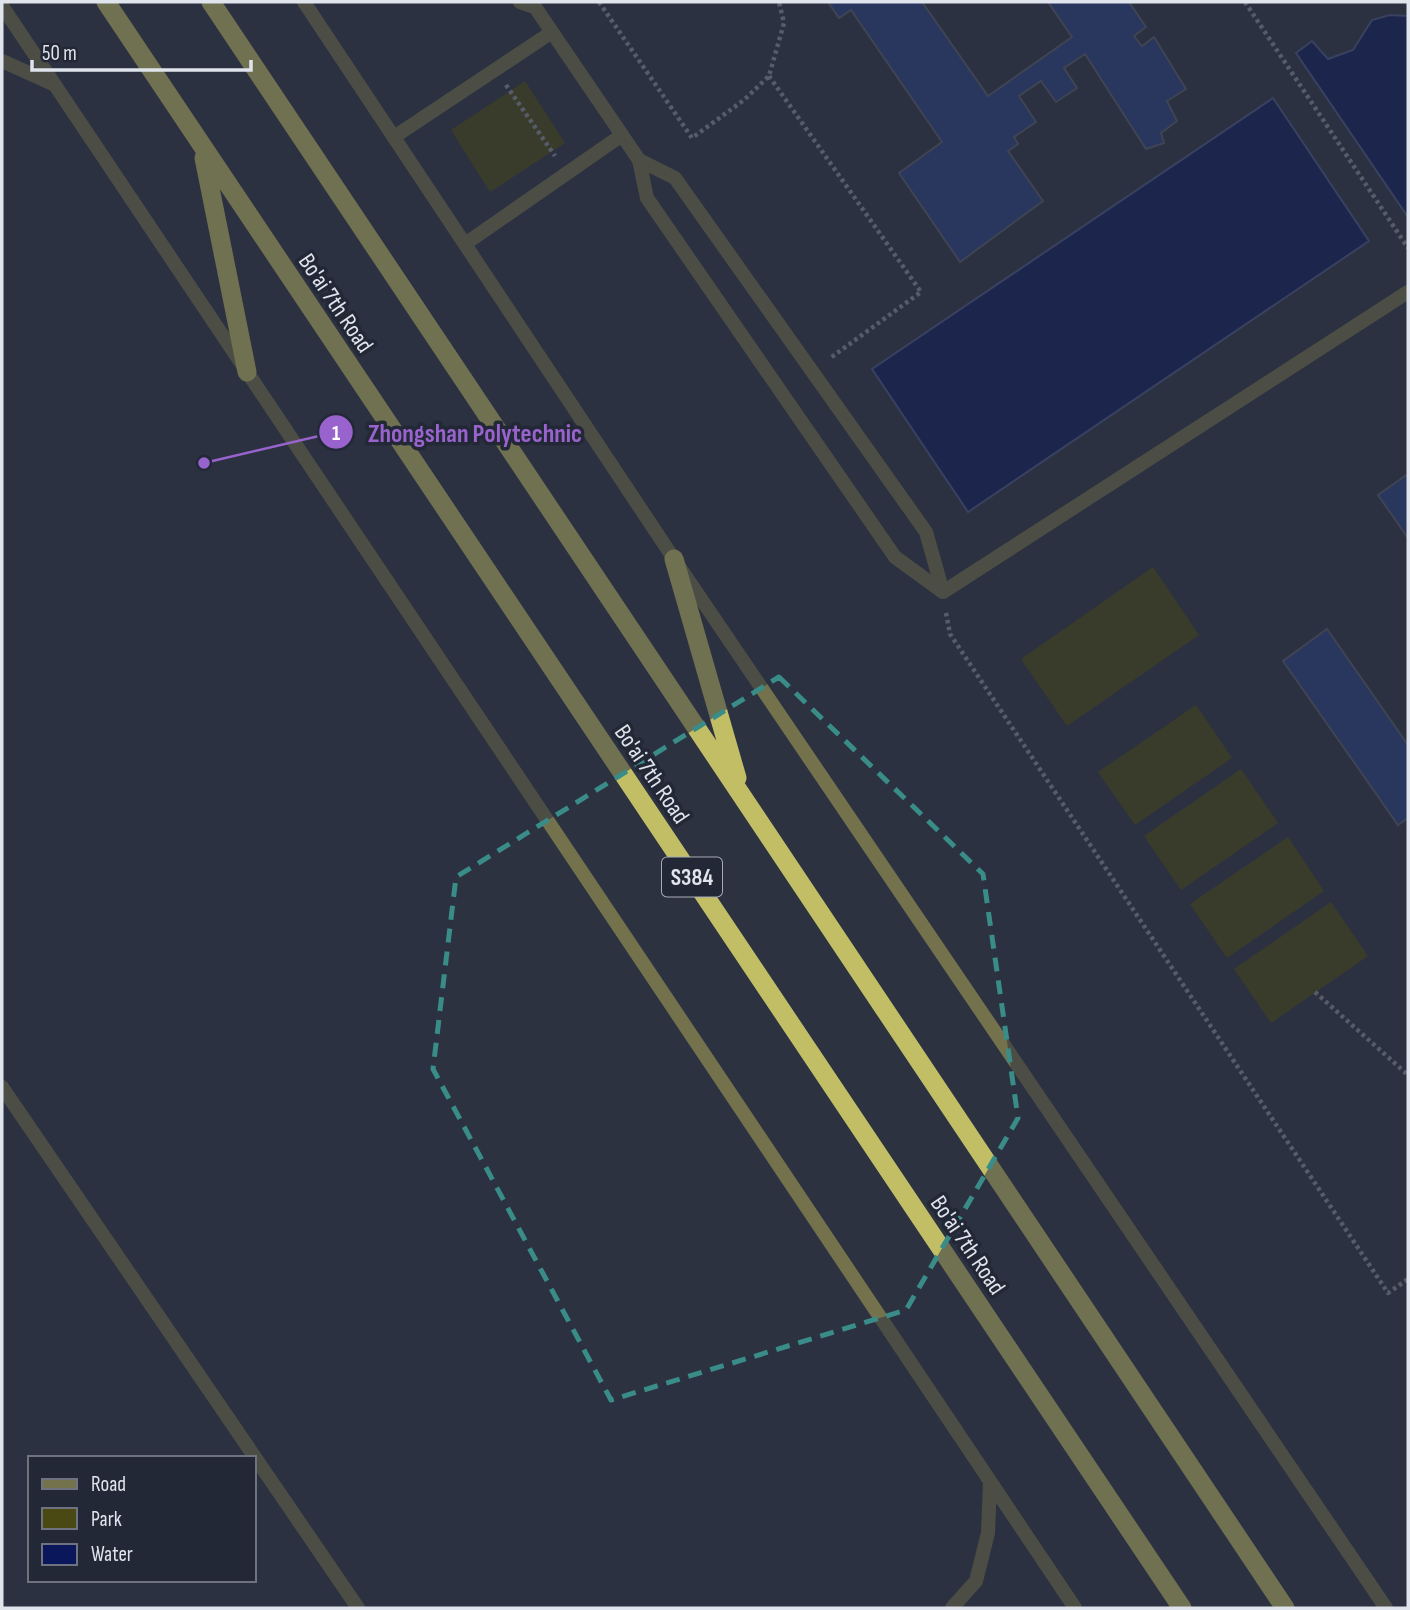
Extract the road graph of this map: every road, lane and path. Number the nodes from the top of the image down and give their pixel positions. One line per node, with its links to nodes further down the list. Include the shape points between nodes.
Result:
1 (106, 2): 17 (highway, Bo'ai 7th Road / S384)
2 (211, 2): 27 (highway)
3 (304, 2): 16 (street)
4 (520, 2): 8 (street)
5 (598, 2): 13 (path, via 692,138)
6 (779, 2): 13 (path, via 784,23)
7 (1245, 2): 21 (path)
8 (535, 4): 10 (street)
9 (2, 6): 14 (street)
10 (552, 33): 12 (street); 15 (street)
11 (2, 61): 14 (street)
12 (496, 69): 16 (street); 19 (path)
13 (769, 76): 23 (path, via 921,292)
14 (54, 85): 24 (street)
15 (622, 135): 18 (street); 19 (street)
16 (394, 137): 20 (street)
17 (202, 147): 24 (highway); 38 (highway, Bo'ai 7th Road / S384)
18 (639, 160): 23 (street, via 675,178); 26 (street, via 647,198 895,557)
19 (566, 173): 20 (street)
20 (465, 244): 25 (street)
21 (1408, 248)
22 (1408, 292): 26 (street)
23 (812, 371): 26 (street, via 926,532)
24 (247, 372): 34 (street)
25 (674, 559): 27 (highway); 40 (street)
26 (943, 592): 31 (path, via 950,634 1388,1293)
27 (742, 796): 39 (highway)
28 (1315, 992): 29 (path)
29 (1408, 1075)
30 (2, 1087): 32 (street)
31 (1408, 1279)
32 (254, 1456)
33 (256, 1459): 35 (street)
34 (990, 1482): 36 (street, via 988,1533 976,1581); 37 (street)
35 (358, 1608)
36 (952, 1608)
37 (1075, 1608)
38 (1182, 1608)
39 (1285, 1608)
40 (1386, 1608)

